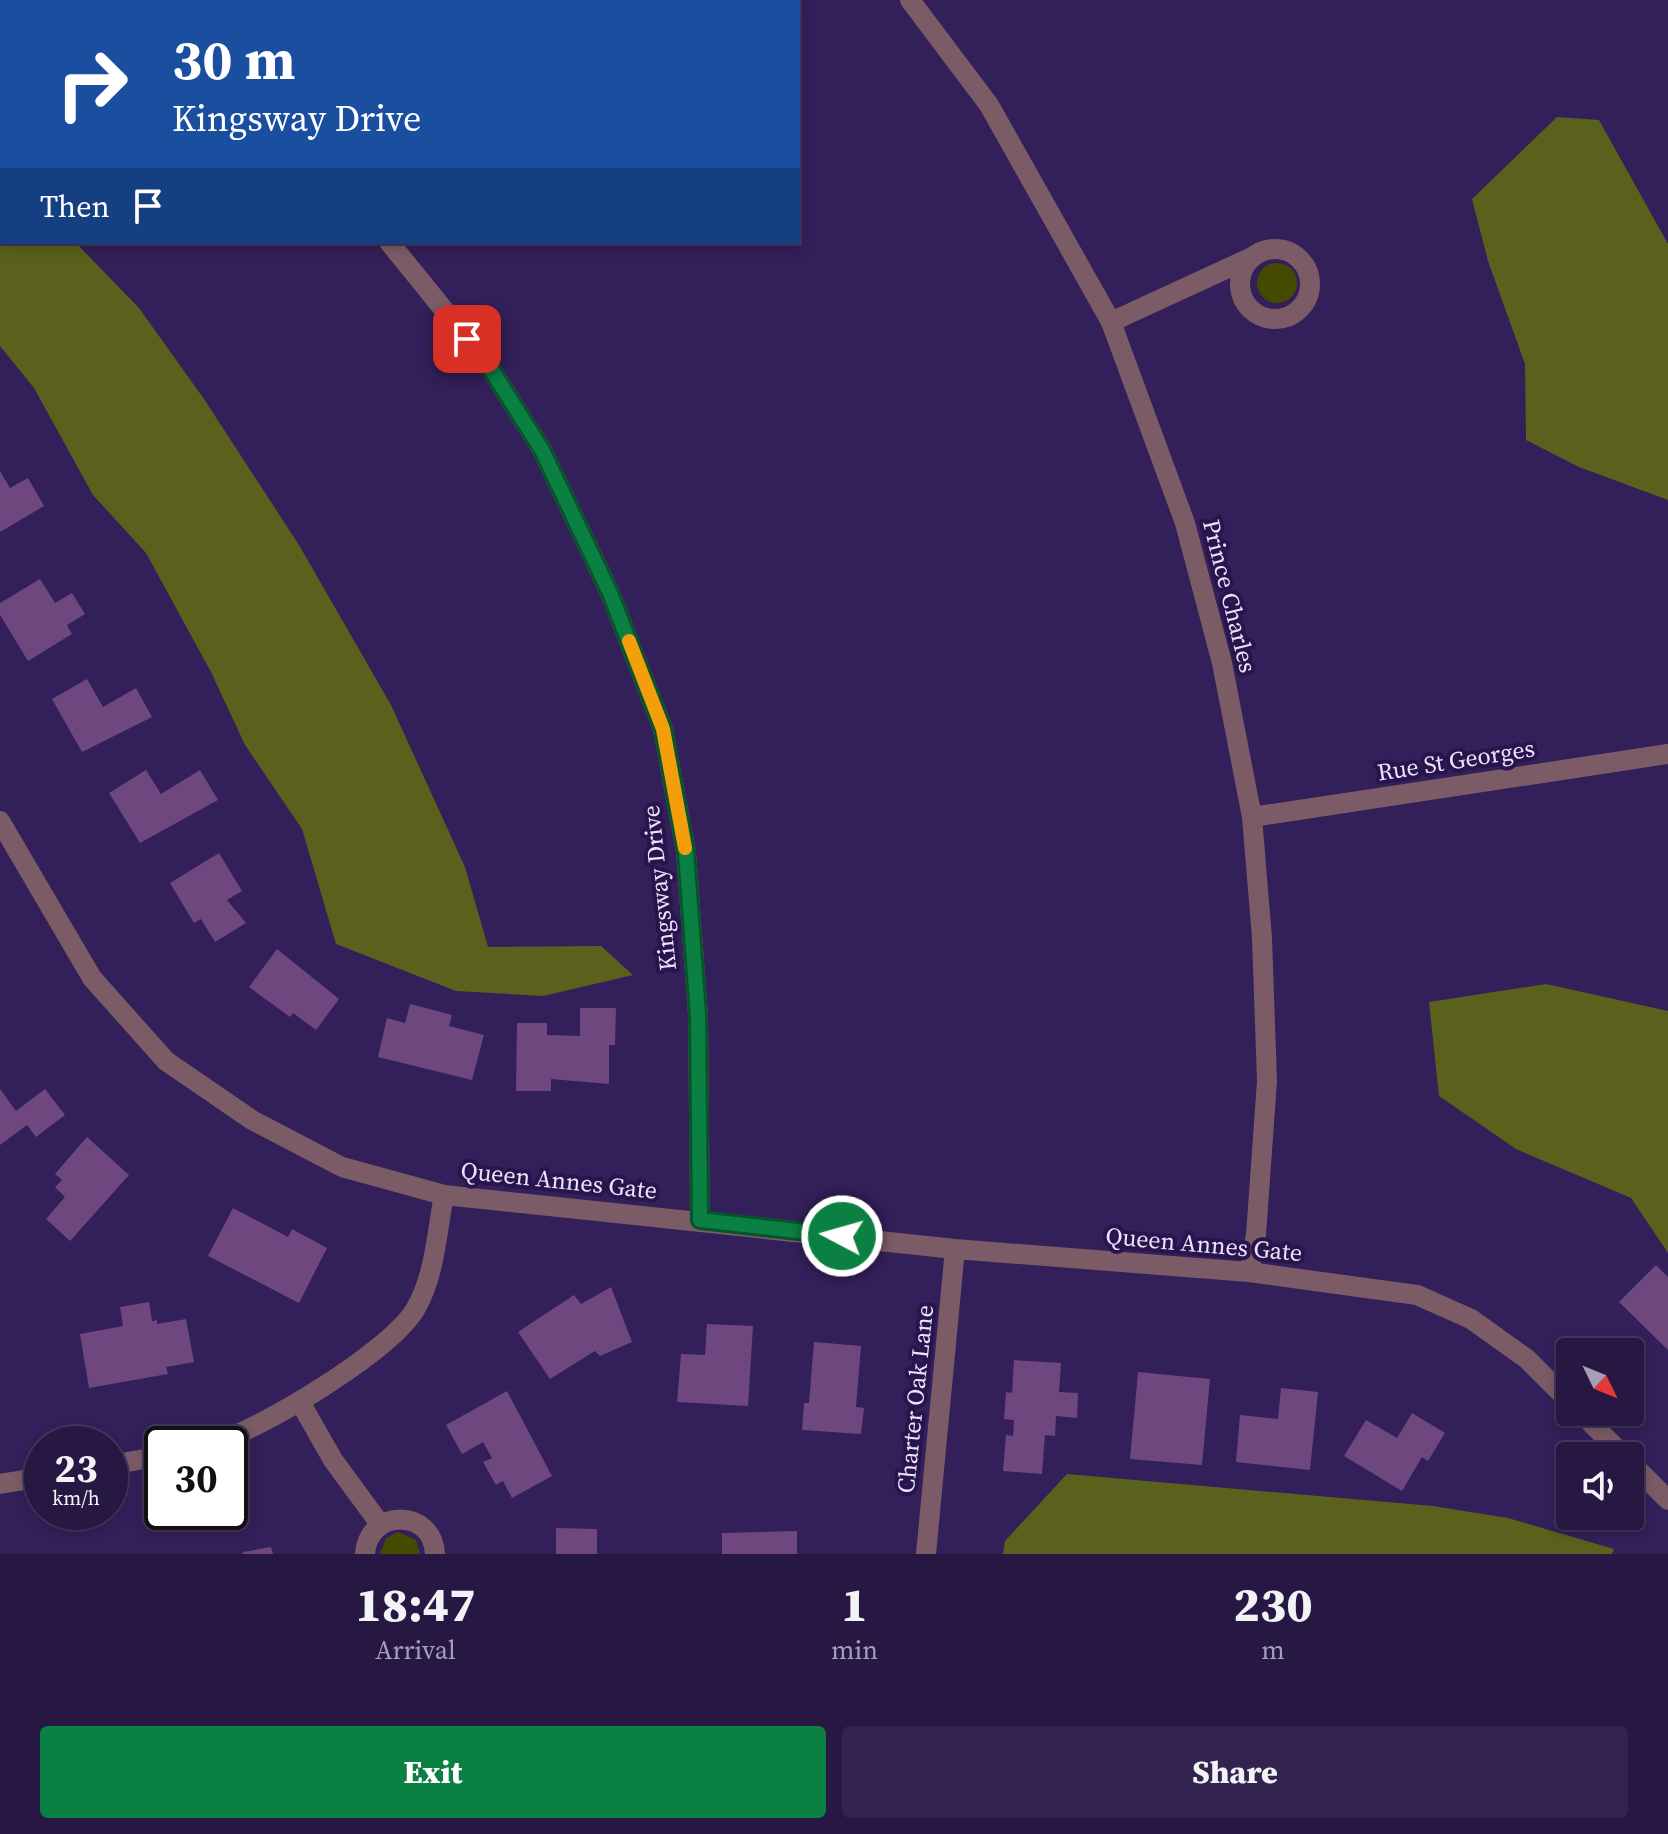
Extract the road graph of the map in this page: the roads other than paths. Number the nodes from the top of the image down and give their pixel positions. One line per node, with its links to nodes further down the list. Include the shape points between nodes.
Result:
1 (910, 0): 4 (street, Prince Charles, via 989,105)
2 (391, 244): 9 (street, Kingsway Drive, via 487,363 542,450 610,593 663,729 686,852 696,985)
3 (1252, 257): 4 (street)
4 (1111, 322): 6 (street, Prince Charles, via 1185,523 1222,663)
5 (1668, 754): 6 (street, Rue St Georges)
6 (1252, 817): 11 (street, Prince Charles, via 1267,1081)
7 (0, 821): 8 (street, Queen Annes Gate, via 92,978 166,1061 252,1120 342,1167)
8 (444, 1195): 9 (street, Queen Annes Gate); 13 (street, via 429,1275 416,1309 394,1335)
9 (700, 1220): 10 (street, Queen Annes Gate)
10 (955, 1249): 11 (street, Queen Annes Gate); 24 (street, Charter Oak Lane)
11 (1249, 1272): 12 (street, Queen Annes Gate, via 1417,1295 1471,1319 1527,1359)
12 (1556, 1388)
13 (300, 1402): 15 (street); 21 (street, via 333,1460)
14 (1594, 1426): 16 (street)
15 (248, 1432)
16 (1610, 1442)
17 (1644, 1476): 20 (street)
18 (24, 1480): 19 (street)
19 (0, 1484)
20 (1668, 1500)
21 (380, 1524): 22 (street); 23 (street, via 401,1518 422,1525)
22 (365, 1554)
23 (435, 1554)
24 (926, 1554)

